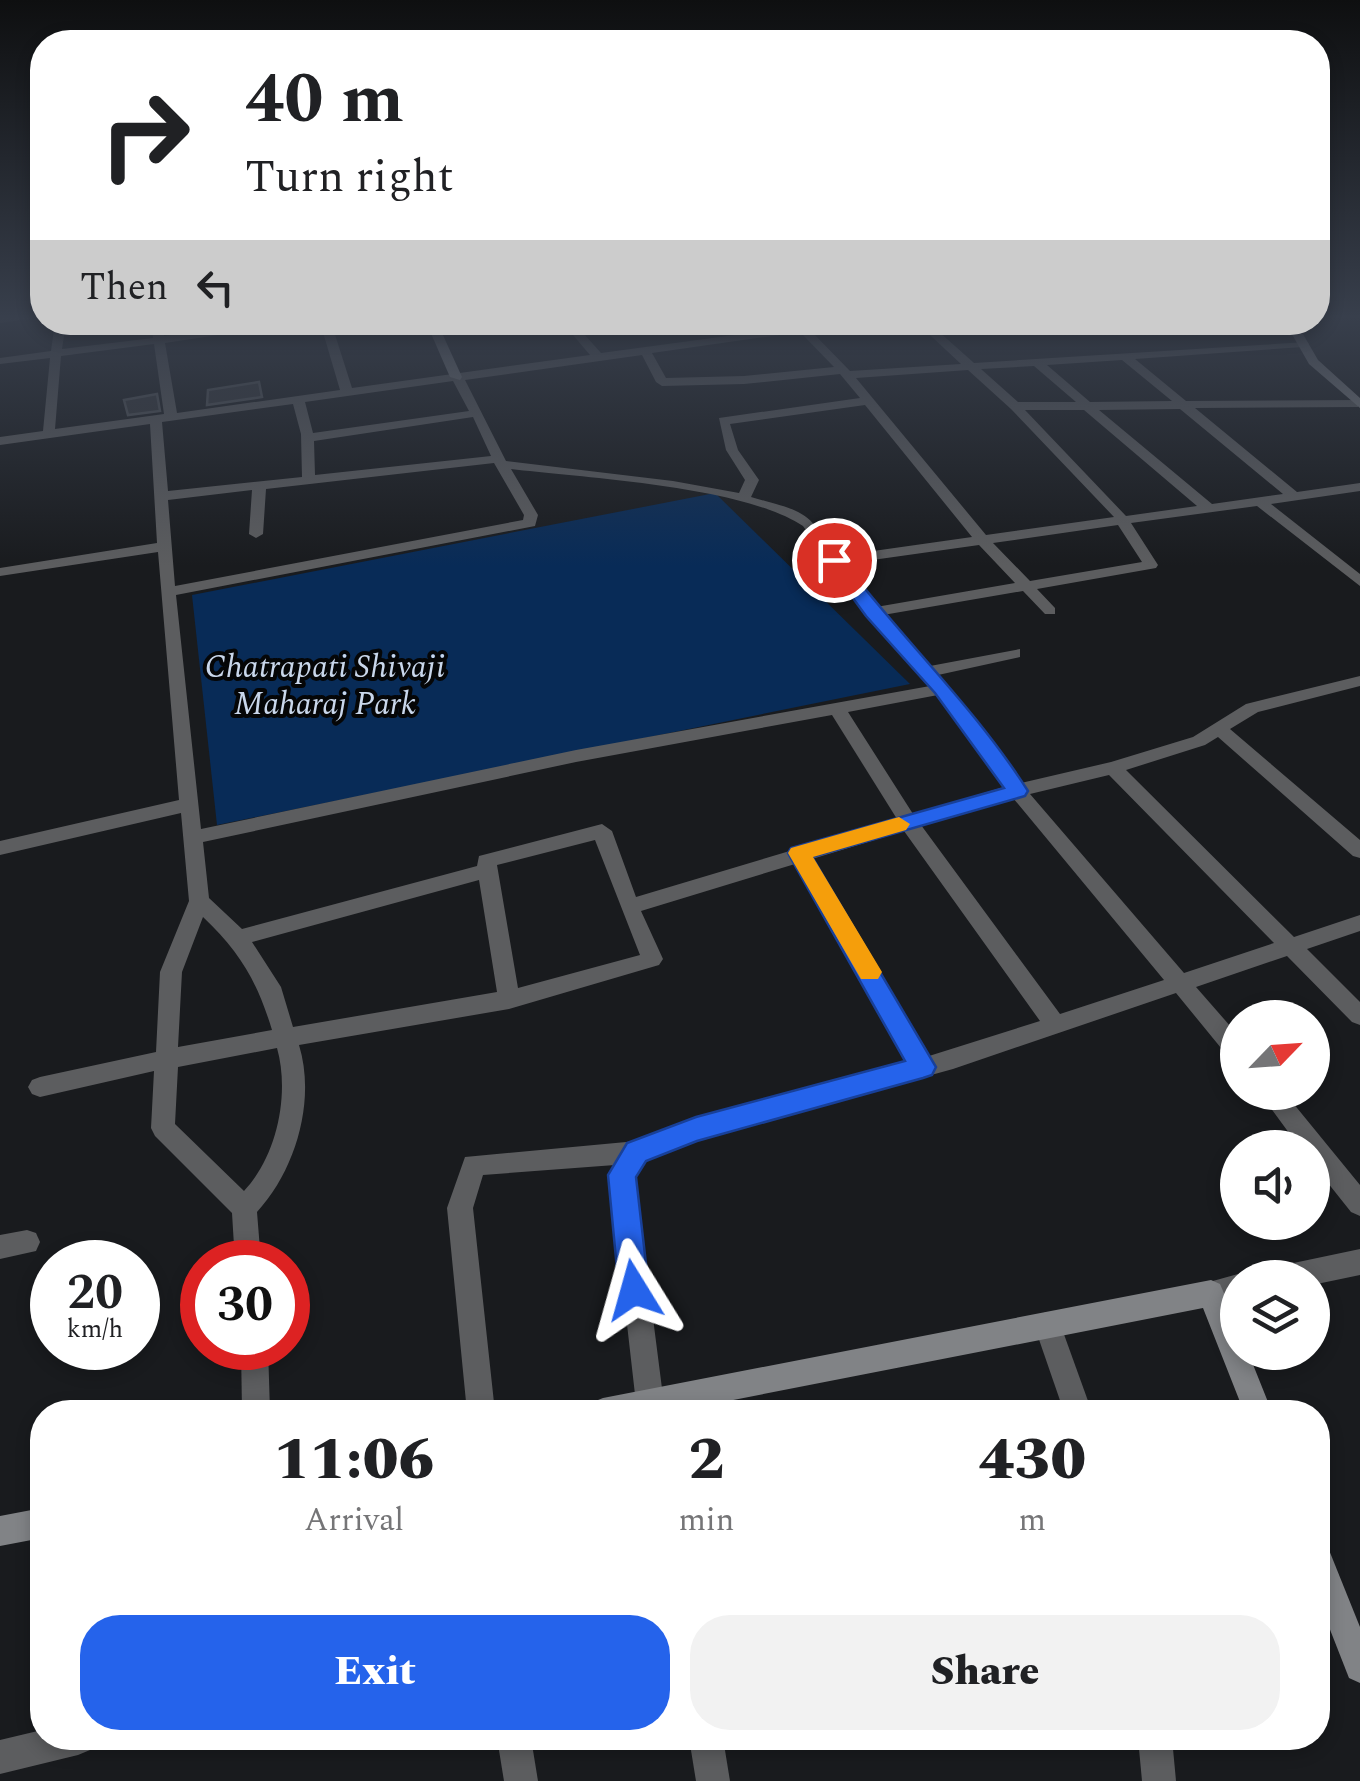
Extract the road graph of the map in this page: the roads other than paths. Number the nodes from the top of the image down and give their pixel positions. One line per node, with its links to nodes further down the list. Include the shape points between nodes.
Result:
1 (52, 400): 15 (street)
2 (162, 400): 14 (street)
3 (298, 400): 14 (street); 16 (street)
4 (470, 400): 13 (street)
5 (1007, 400): 11 (street)
6 (1080, 400): 12 (street)
7 (1175, 400): 10 (street)
8 (866, 402): 24 (street, via 766,409 723,421 752,480); 29 (street)
9 (1359, 403): 10 (street)
10 (1180, 404): 12 (street); 23 (street)
11 (1014, 406): 12 (street); 27 (street)
12 (1087, 406): 26 (street)
13 (478, 414): 16 (street); 18 (street)
14 (163, 418): 15 (street); 22 (street)
15 (50, 434): 17 (street)
16 (307, 438): 19 (street)
17 (0, 442)
18 (500, 461): 19 (street); 24 (street); 35 (street, via 530,523)
19 (309, 482): 21 (street)
20 (1360, 487): 23 (street)
21 (259, 488): 22 (street); 28 (street)
22 (164, 496): 30 (street)
23 (1294, 496): 25 (street)
24 (742, 498): 31 (street, via 793,512)
25 (1258, 500): 26 (street); 33 (street)
26 (1208, 507): 27 (street)
27 (1122, 520): 29 (street); 34 (street, via 1151,564)
28 (256, 534)
29 (981, 539): 31 (street); 34 (street)
30 (166, 546): 32 (street); 35 (street)
31 (834, 560): 37 (street)
32 (0, 572)
33 (1360, 581)
34 (1029, 586): 36 (street); 37 (street)
35 (168, 592): 46 (street)
36 (1050, 611)
37 (872, 612): 39 (street)
38 (1014, 653): 39 (street)
39 (927, 672): 41 (street)
40 (1360, 681): 43 (street, via 1252,708)
41 (942, 689): 42 (street); 45 (street)
42 (836, 707): 47 (street); 48 (street)
43 (1218, 728): 44 (street, via 1199,741); 50 (street)
44 (1113, 768): 45 (street); 57 (street)
45 (1018, 791): 47 (street); 58 (street)
46 (190, 804): 48 (street); 49 (street)
47 (908, 822): 51 (street); 61 (street)
48 (195, 837): 53 (street)
49 (0, 848)
50 (1360, 851)
51 (799, 853): 54 (street); 65 (street)
52 (485, 871): 54 (street, via 486,860 602,831); 56 (street); 59 (street)
53 (200, 901): 56 (street); 64 (street, via 171,972)
54 (629, 907): 59 (street, via 652,959)
55 (1360, 923): 57 (street)
56 (238, 938): 63 (street, via 270,987)
57 (1290, 945): 58 (street); 60 (street)
58 (1181, 982): 61 (street); 62 (street)
59 (509, 1000): 63 (street)
60 (1360, 1016)
61 (1056, 1024): 65 (street)
62 (1220, 1030)
63 (288, 1036): 64 (street); 70 (street, via 295,1070 289,1130 266,1186)
64 (164, 1058): 66 (street); 70 (street, via 163,1128)
65 (923, 1067): 68 (street)
66 (40, 1087)
67 (1284, 1110): 69 (street)
68 (636, 1152): 81 (street, via 474,1165 460,1208); 82 (street, via 622,1175 623,1195)
69 (1360, 1204)
70 (244, 1208): 71 (street)
71 (246, 1240)
72 (26, 1242): 73 (street)
73 (0, 1247)
74 (1360, 1262): 75 (street)
75 (1330, 1268)
76 (1220, 1291): 77 (street)
77 (1047, 1325): 83 (street); 84 (street)
78 (255, 1370): 80 (street)
79 (1246, 1370): 85 (street)
80 (256, 1400)
81 (480, 1400)
82 (649, 1400)
83 (688, 1400)
84 (1074, 1400)
85 (1255, 1400)
86 (30, 1525): 87 (street)
87 (0, 1531)
88 (1330, 1591): 89 (street)
89 (1360, 1667)
90 (30, 1750): 94 (street)
91 (516, 1750): 95 (street)
92 (708, 1750): 96 (street)
93 (1156, 1750): 97 (street)
94 (0, 1757)
95 (521, 1781)
96 (713, 1781)
97 (1159, 1781)

